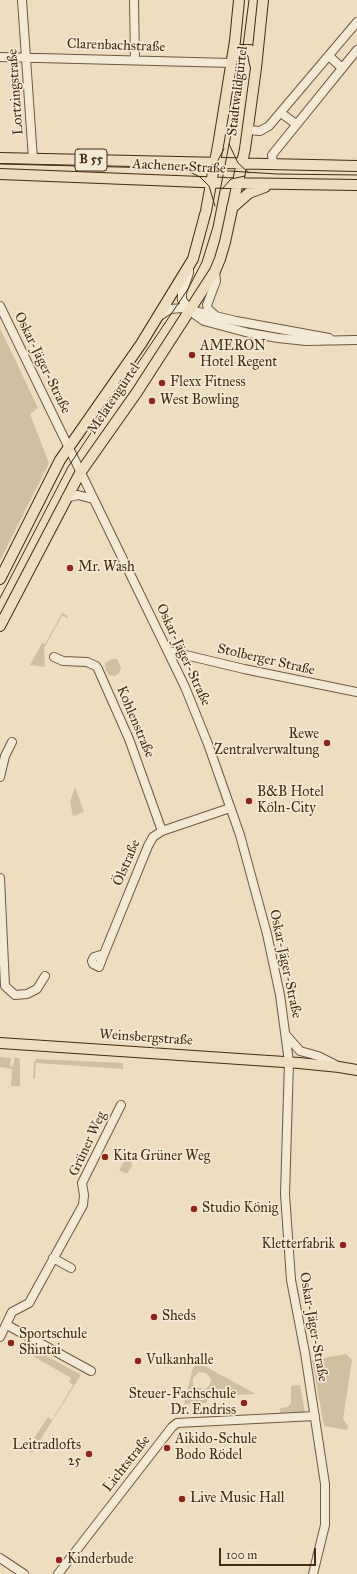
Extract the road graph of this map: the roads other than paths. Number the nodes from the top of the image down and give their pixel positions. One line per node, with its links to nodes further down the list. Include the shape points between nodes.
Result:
1 (22, 0): 8 (street, Lortzingstraße)
2 (134, 0): 11 (street)
3 (239, 0): 6 (main road, Stadtwaldgürtel)
4 (263, 0): 13 (main road, Stadtwaldgürtel)
5 (357, 22): 9 (street)
6 (234, 50): 12 (main road, Stadtwaldgürtel); 13 (main road, via 250,50)
7 (357, 50): 14 (street)
8 (26, 56): 10 (street, Clarenbachstraße); 11 (street, Clarenbachstraße); 19 (street, Lortzingstraße)
9 (329, 56): 14 (street); 15 (street)
10 (0, 57)
11 (135, 60): 12 (street, Clarenbachstraße)
12 (232, 63): 20 (main road, Stadtwaldgürtel)
13 (256, 68): 17 (main road, Stadtwaldgürtel)
14 (342, 68): 16 (street)
15 (281, 113): 16 (street); 17 (street, via 264,130)
16 (296, 124): 22 (street, via 272,155)
17 (248, 130): 21 (main road, Stadtwaldgürtel)
18 (0, 158): 19 (main road, Aachener Straße / B 55)
19 (33, 159): 20 (main road, Aachener Straße / B 55)
20 (215, 162): 21 (main road, Aachener Straße / B 55); 25 (main road, Stadtwaldgürtel)
21 (242, 164): 22 (main road, Aachener Straße / B 55); 26 (main road, Stadtwaldgürtel)
22 (273, 164): 23 (main road, Aachener Straße / B 55)
23 (357, 166)
24 (0, 174): 25 (main road, Aachener Straße / B 55)
25 (212, 183): 26 (main road, Aachener Straße / B 55); 30 (main road, Melatengürtel, via 201,231)
26 (237, 184): 27 (main road, Aachener Straße / B 55); 29 (main road, Melatengürtel)
27 (274, 185): 28 (main road, Aachener Straße / B 55); 29 (main road, via 253,191)
28 (357, 185)
29 (232, 208): 31 (main road, Melatengürtel, via 223,250)
30 (189, 267): 33 (street, via 182,298); 35 (main road, Melatengürtel)
31 (215, 271): 33 (main road, Melatengürtel); 34 (street, via 216,281 207,305)
32 (0, 306): 40 (street, Oskar-Jäger-Straße)
33 (190, 310): 34 (street); 35 (street, via 175,308); 36 (street); 37 (main road, Melatengürtel)
34 (215, 315): 38 (street)
35 (158, 317): 40 (main road, Melatengürtel)
36 (199, 318): 37 (street); 38 (street, via 222,326 278,338 306,342)
37 (183, 320): 41 (main road, Melatengürtel, via 137,392)
38 (338, 339): 39 (street)
39 (357, 340)
40 (68, 447): 41 (street, Oskar-Jäger-Straße); 44 (main road, Melatengürtel)
41 (80, 473): 42 (main road, Melatengürtel); 43 (street, Oskar-Jäger-Straße)
42 (66, 498): 43 (street, via 78,495); 45 (main road, Melatengürtel)
43 (92, 499): 46 (street, Oskar-Jäger-Straße)
44 (0, 579)
45 (0, 626)
46 (169, 651): 48 (street, Stolberger Straße); 51 (street, Oskar-Jäger-Straße, via 202,729)
47 (54, 657): 52 (street, Kohlenstraße, via 63,661 87,662 98,669 129,739)
48 (357, 692)
49 (12, 742): 50 (street, via 4,756)
50 (0, 777)
51 (230, 808): 52 (street, Ölstraße); 56 (street, Oskar-Jäger-Straße, via 240,835 270,947)
52 (162, 831): 54 (street, Ölstraße, via 153,837 148,846)
53 (0, 878): 55 (street, via 5,986 14,995 27,994 36,989)
54 (104, 954)
55 (45, 976)
56 (286, 1034): 58 (street, Oskar-Jäger-Straße); 59 (street, Oskar-Jäger-Straße, via 300,1051 318,1056)
57 (0, 1043): 58 (main road, Weinsbergstraße)
58 (290, 1062): 59 (main road, Weinsbergstraße); 67 (street, Oskar-Jäger-Straße, via 285,1194 287,1232 291,1284)
59 (339, 1067): 60 (main road, Weinsbergstraße)
60 (357, 1070)
61 (121, 1105): 62 (street, Grüner Weg, via 82,1183 83,1205)
62 (53, 1258): 63 (street); 64 (street, Grüner Weg, via 29,1303 12,1312)
63 (71, 1268)
64 (7, 1325): 65 (street, Grüner Weg); 66 (street)
65 (0, 1337)
66 (91, 1371)
67 (315, 1416): 70 (street, Lichtstraße, via 177,1423); 71 (street, Oskar-Jäger-Straße, via 324,1467 327,1505 321,1547)
68 (0, 1558): 69 (street)
69 (24, 1574)
70 (58, 1574)
71 (313, 1574)

